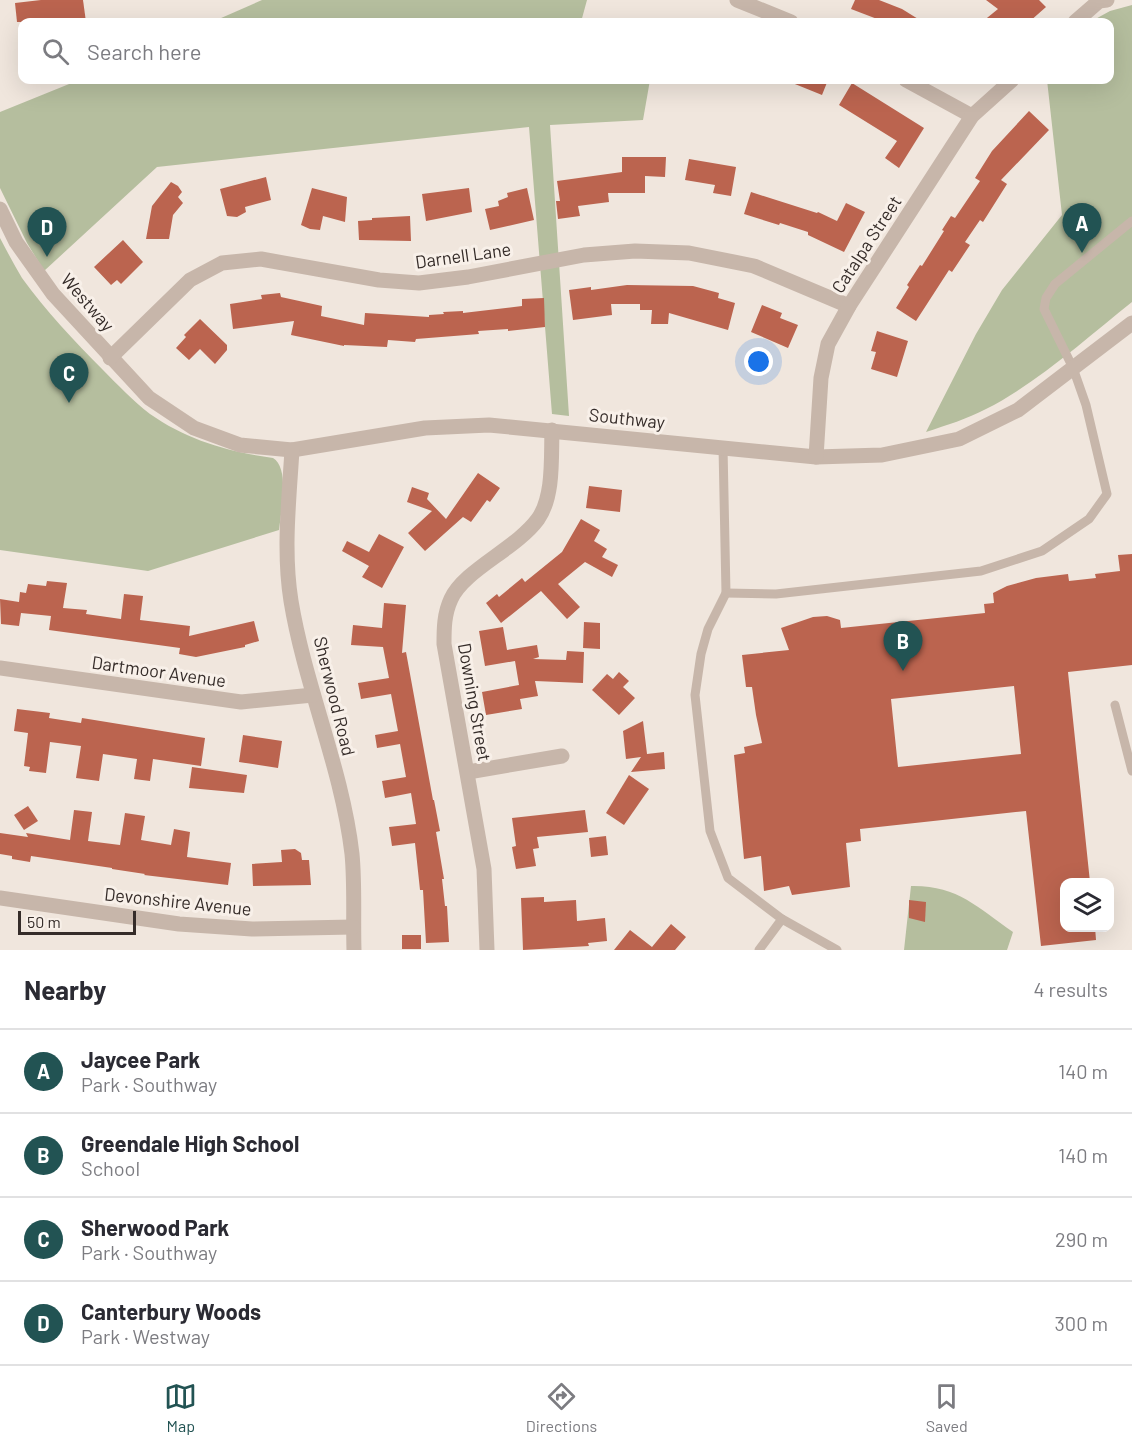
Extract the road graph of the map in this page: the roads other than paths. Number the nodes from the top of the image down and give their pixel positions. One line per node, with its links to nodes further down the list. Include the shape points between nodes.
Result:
1 (737, 0): 3 (street)
2 (1101, 0): 4 (street)
3 (781, 18)
4 (1080, 18)
5 (913, 84): 7 (street)
6 (1008, 84): 7 (street, Catalpa Street)
7 (972, 116): 10 (street, Catalpa Street)
8 (0, 209): 12 (street, Westway, via 16,242 53,294)
9 (1132, 221): 13 (lane, via 1055,284 1046,298 1047,319)
10 (849, 306): 12 (street, Darnell Lane, via 754,267 689,253 636,251 584,255 419,283 261,260 222,263 190,280); 17 (street, Catalpa Street, via 828,344 821,378)
11 (1132, 323): 13 (street, Southway)
12 (110, 358): 16 (street, Southway, via 149,398 194,428 240,445)
13 (1073, 368): 17 (street, Southway, via 1018,410 959,439 882,455); 18 (lane, via 1107,494 1089,519 1042,551 981,571 776,594)
14 (552, 430): 15 (street, Southway); 16 (street, Southway, via 489,425 425,428); 24 (street, Downing Street, via 550,488 538,519 509,548 464,580 451,598 445,618 444,644)
15 (723, 447): 17 (street, Southway); 18 (lane)
16 (292, 450): 20 (street, Sherwood Road, via 286,550 291,601)
17 (816, 457)
18 (726, 593): 26 (lane, via 708,629 695,695 710,831 728,878)
19 (0, 668): 20 (street, Dartmoor Avenue, via 240,702)
20 (313, 695): 27 (street, Sherwood Road, via 352,854)
21 (1115, 705): 23 (lane)
22 (562, 756): 24 (street)
23 (1132, 771)
24 (468, 772): 29 (street, Downing Street, via 484,868)
25 (0, 898): 27 (street, Devonshire Avenue, via 179,924 252,929)
26 (782, 919): 30 (lane); 31 (lane)
27 (353, 927): 28 (street, Sherwood Road)
28 (354, 950)
29 (487, 950)
30 (759, 950)
31 (837, 950)

